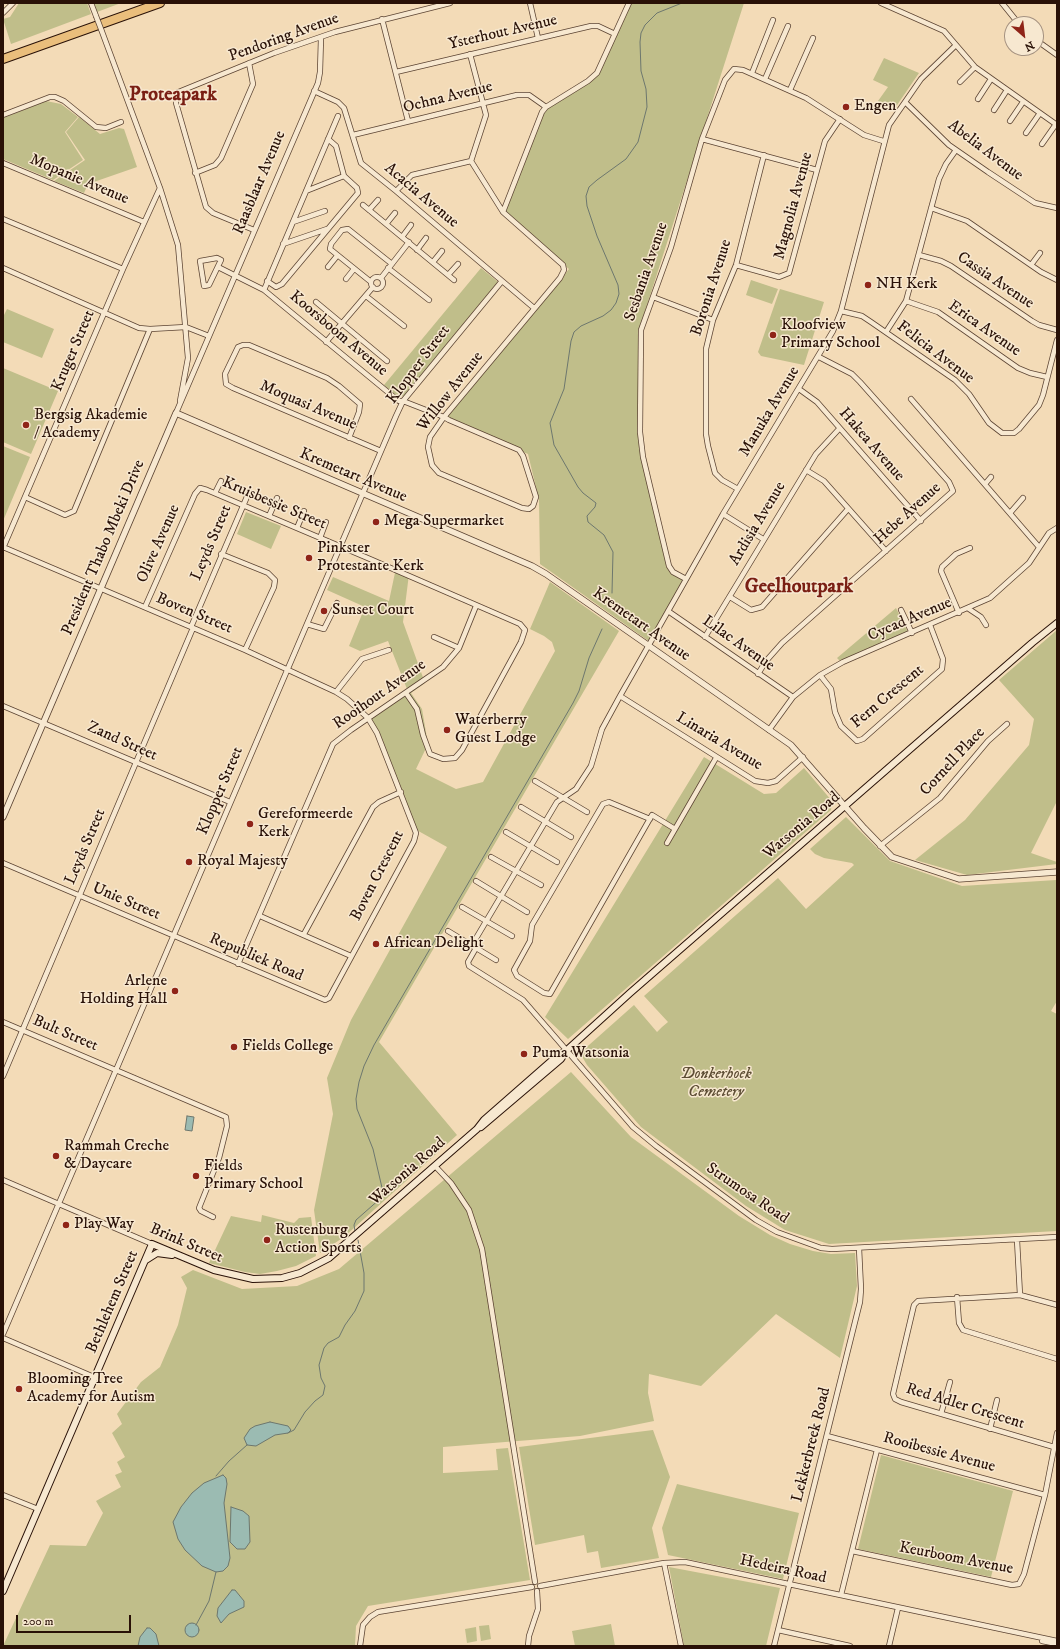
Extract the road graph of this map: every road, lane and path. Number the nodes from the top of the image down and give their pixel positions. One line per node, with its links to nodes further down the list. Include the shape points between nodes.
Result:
1 (13, 3): 9 (street)
2 (92, 3): 60 (street, President Thabo Mbeki Drive, bridge)
3 (160, 3): 22 (highway)
4 (450, 3): 11 (street, Pendoring Avenue)
5 (530, 3): 16 (street)
6 (629, 3): 14 (street)
7 (881, 3): 18 (street, via 944,32)
8 (1002, 3): 10 (street)
9 (3, 13)
10 (1013, 16)
11 (382, 19): 15 (street, Pendoring Avenue); 25 (street)
12 (773, 20): 26 (street)
13 (788, 26): 27 (street)
14 (615, 34): 16 (street, Ysterhout Avenue, via 595,26); 37 (street, via 594,77)
15 (321, 38): 23 (street, Pendoring Avenue); 32 (street, Raasblaar Avenue, via 320,72)
16 (538, 38): 20 (street, Ysterhout Avenue)
17 (813, 38): 30 (street)
18 (956, 45): 24 (street); 34 (street, Manuka Avenue, via 921,79)
19 (1044, 46): 21 (street)
20 (470, 54): 25 (street, Ysterhout Avenue); 36 (street)
21 (1057, 55)
22 (3, 59)
23 (248, 63): 58 (street, via 253,84 221,158 216,165); 58 (street, Pendoring Avenue, via 176,93 175,100)
24 (975, 67): 28 (street); 29 (street)
25 (396, 72): 45 (street)
26 (752, 73): 27 (street); 50 (street, Sesbania Avenue, via 734,69 725,80)
27 (765, 79): 30 (street)
28 (991, 79): 31 (street); 33 (street)
29 (960, 82)
30 (790, 90): 42 (street)
31 (1007, 90): 35 (street); 38 (street)
32 (314, 91): 48 (street, Acacia Avenue, via 341,105); 77 (street, Raasblaar Avenue)
33 (978, 99)
34 (904, 102): 51 (street, Manuka Avenue, via 889,125); 53 (street, Abelia Avenue)
35 (1023, 102): 39 (street); 43 (street)
36 (483, 103): 37 (street, Ochna Avenue, via 525,94); 45 (street, Ochna Avenue); 55 (street, via 486,119)
37 (546, 107): 69 (street, via 538,118)
38 (994, 110)
39 (1040, 113): 46 (street); 47 (street)
40 (3, 115): 44 (street, via 55,97 64,101 96,128 106,128)
41 (338, 116): 49 (street)
42 (840, 119): 51 (street, via 864,135); 57 (street, Magnolia Avenue, via 825,141)
43 (1010, 121)
44 (122, 122)
45 (408, 122): 48 (street, Ochna Avenue)
46 (1056, 125): 52 (street)
47 (1026, 133)
48 (353, 135): 61 (street, Acacia Avenue, via 361,164)
49 (328, 139): 59 (street, via 336,146); 62 (street)
50 (702, 139): 54 (street); 110 (street, Sesbania Avenue)
51 (884, 141): 115 (street, Manuka Avenue)
52 (1042, 144)
53 (956, 150): 65 (street, via 942,171); 66 (street, Abelia Avenue, via 1034,203)
54 (764, 155): 57 (street); 90 (street, Boronia Avenue)
55 (471, 161): 61 (street, via 412,175); 69 (street)
56 (3, 163): 72 (street, Mopanie Avenue)
57 (817, 170): 90 (street, Magnolia Avenue, via 789,273 779,277)
58 (195, 173): 77 (street, via 208,210)
59 (344, 176): 62 (street); 76 (street, via 357,188 358,193)
60 (160, 188): 72 (street, Kruger Street); 120 (street, President Thabo Mbeki Drive, via 178,245)
61 (396, 190): 105 (street, Acacia Avenue)
62 (306, 191): 73 (street)
63 (378, 200): 67 (street)
64 (363, 205): 67 (street)
65 (931, 208): 85 (street); 91 (street, via 967,221)
66 (1057, 208)
67 (369, 210): 74 (street)
68 (325, 211): 73 (street)
69 (503, 212): 114 (street, Willow Avenue, via 563,265 564,270 560,278)
70 (395, 213): 74 (street)
71 (3, 219): 96 (street)
72 (144, 222): 96 (street, Kruger Street)
73 (293, 222): 81 (street)
74 (386, 224): 78 (street)
75 (411, 225): 78 (street)
76 (327, 229): 81 (street); 104 (street, via 279,286 276,287)
77 (254, 230): 99 (street, Raasblaar Avenue)
78 (402, 237): 80 (street)
79 (426, 238): 82 (street)
80 (409, 242): 82 (street); 88 (street)
81 (283, 244): 104 (street)
82 (417, 250): 87 (street)
83 (442, 251): 87 (street)
84 (1040, 253): 91 (street)
85 (919, 255): 112 (street); 122 (street, Cassia Avenue, via 951,266 1039,326)
86 (337, 256): 88 (street, via 330,246 342,230 347,228); 93 (street); 97 (street)
87 (433, 262): 98 (street)
88 (392, 264): 95 (street)
89 (458, 264): 98 (street)
90 (736, 265): 117 (street, Boronia Avenue)
91 (1031, 265): 103 (street)
92 (218, 267): 92 (street, Koorsboom Avenue, via 209,285 204,286 200,261 220,258); 99 (street, Koorsboom Avenue)
93 (328, 267)
94 (3, 268): 116 (street)
95 (388, 268): 100 (street); 111 (street)
96 (123, 269): 116 (street, Kruger Street)
97 (354, 269): 101 (street); 106 (street)
98 (448, 275): 102 (street)
99 (235, 277): 108 (street, Koorsboom Avenue); 124 (street, Raasblaar Avenue)
100 (381, 278): 106 (street, via 375,277); 107 (street, via 382,286 379,289)
101 (346, 279)
102 (454, 280)
103 (1057, 280)
104 (267, 281): 108 (street)
105 (502, 281): 114 (street, Acacia Avenue); 132 (street, Klopper Street)
106 (371, 282): 107 (street)
107 (373, 288): 109 (street)
108 (264, 290): 126 (street, Koorsboom Avenue)
109 (366, 296): 118 (street); 119 (street)
110 (653, 297): 117 (street); 170 (street, Sesbania Avenue, via 640,330 641,443 669,566)
111 (428, 300)
112 (906, 301): 123 (street); 129 (street, Erica Avenue, via 938,312 1018,368)
113 (316, 302): 118 (street)
114 (534, 308): 135 (street, Willow Avenue)
115 (841, 311): 123 (street, Felicia Avenue, via 862,316); 127 (street, Manuka Avenue)
116 (105, 312): 121 (street, via 139,328); 148 (street, Kruger Street)
117 (713, 320): 143 (street, Boronia Avenue, via 706,349 706,434 715,473)
118 (342, 324): 126 (street); 128 (street)
119 (404, 326)
120 (186, 328): 121 (street); 124 (street); 133 (street, President Thabo Mbeki Drive, via 188,358 180,391)
121 (150, 329): 148 (street, via 74,511 66,515)
122 (1057, 330)
123 (886, 332): 129 (street, Felicia Avenue, via 962,386 990,423 1002,433 1014,433 1024,425 1042,399)
124 (209, 336): 133 (street, Raasblaar Avenue)
125 (1057, 340): 129 (street, Felicia Avenue)
126 (326, 342): 132 (street, Koorsboom Avenue)
127 (819, 357): 130 (street, Manuka Avenue); 158 (street, Hebe Avenue, via 852,374 952,486 950,495)
128 (387, 361)
129 (1047, 377)
130 (799, 389): 136 (street, Hakea Avenue, via 813,399); 143 (street, Manuka Avenue)
131 (911, 399): 142 (street)
132 (403, 402): 135 (street, Koorsboom Avenue); 138 (street, Klopper Street)
133 (180, 405): 134 (street, President Thabo Mbeki Drive)
134 (176, 413): 147 (street, Kremetart Avenue); 171 (street, President Thabo Mbeki Drive)
135 (444, 418): 152 (street, Koorsboom Avenue, via 521,452 536,497); 152 (street, Willow Avenue, via 427,443 435,470 522,508)
136 (839, 429): 139 (street, Ardisia Avenue, via 820,448); 158 (street, Hakea Avenue)
137 (349, 438): 137 (street, Moquasi Avenue, via 226,384 225,374 235,351 240,346 249,345 327,378 360,404); 138 (street, Moquasi Avenue)
138 (381, 451): 147 (street, Klopper Street)
139 (806, 470): 153 (street, via 824,481); 163 (street, Ardisia Avenue)
140 (991, 477): 142 (street)
141 (220, 482): 146 (street)
142 (985, 484): 155 (street)
143 (738, 489): 156 (street, Manuka Avenue)
144 (196, 491): 146 (street, Kruisbessie Street, via 200,488); 175 (street, Olive Avenue)
145 (249, 492): 151 (street, Leyds Street)
146 (215, 493): 151 (street, Kruisbessie Street)
147 (362, 494): 164 (street, Klopper Street); 188 (street, Kremetart Avenue, via 532,566)
148 (25, 498): 165 (street, Kruger Street)
149 (277, 498): 157 (street)
150 (1023, 498): 155 (street)
151 (243, 505): 157 (street, Kruisbessie Street); 169 (street, Leyds Street)
152 (532, 507)
153 (848, 509): 168 (street); 172 (street, via 762,607 751,610)
154 (304, 511): 160 (street)
155 (1010, 513): 166 (street)
156 (723, 514): 163 (street); 170 (street, Manuka Avenue)
157 (270, 516): 160 (street, Kruisbessie Street)
158 (921, 521): 168 (street, Hebe Avenue)
159 (326, 522): 162 (street)
160 (297, 528): 162 (street, Kruisbessie Street)
161 (1057, 528): 166 (street, Cycad Avenue, via 1049,533)
162 (320, 538): 164 (street, Kruisbessie Street)
163 (763, 539): 172 (street, Ardisia Avenue)
164 (340, 546): 174 (street, Kruisbessie Street); 181 (street, Klopper Street)
165 (3, 547): 171 (street, Boven Street)
166 (1039, 547): 176 (street, Cycad Avenue, via 1030,563 994,596)
167 (970, 548): 179 (street, via 956,554 941,571)
168 (886, 552): 193 (street, Hebe Avenue, via 782,643)
169 (221, 554): 184 (street, Leyds Street); 190 (street, via 268,573 275,580)
170 (686, 579): 178 (street, Manuka Avenue)
171 (100, 588): 175 (street, Boven Street); 201 (street, President Thabo Mbeki Drive)
172 (730, 597): 187 (street, Ardisia Avenue)
173 (337, 603): 181 (street, via 324,629)
174 (476, 606): 189 (street, Rooihout Avenue); 196 (street, Kruisbessie Street, via 523,627 525,634 461,753 455,758 443,759 430,754 417,709)
175 (145, 607): 184 (street, Boven Street)
176 (969, 609): 179 (street, Cycad Avenue); 183 (street)
177 (901, 610): 185 (street)
178 (668, 611): 187 (street, Lilac Avenue); 188 (street, Manuka Avenue)
179 (958, 613): 182 (street, Cycad Avenue)
180 (1057, 623): 212 (main road, Watsonia Road)
181 (307, 624): 192 (street, Klopper Street)
182 (930, 625): 185 (street, Cycad Avenue); 194 (street, Fern Crescent, via 944,659 942,669 863,739 857,740 841,726 835,712 831,689)
183 (986, 625)
184 (192, 627): 190 (street, Boven Street); 206 (street, Leyds Street)
185 (912, 633): 194 (street, Cycad Avenue, via 843,662)
186 (434, 637): 189 (street)
187 (705, 637): 193 (street, Lilac Avenue)
188 (649, 646): 197 (street, Manuka Avenue); 203 (street, Kremetart Avenue)
189 (458, 648): 196 (street, Rooihout Avenue, via 443,667)
190 (245, 650): 192 (street, Boven Street)
191 (390, 650): 195 (street, via 362,659)
192 (288, 669): 195 (street, Boven Street); 210 (street, Klopper Street)
193 (758, 674): 198 (street, Lilac Avenue)
194 (820, 675): 198 (street, Cycad Avenue)
195 (336, 692): 200 (street, Boven Street)
196 (406, 693): 200 (street, Rooihout Avenue)
197 (620, 696): 205 (street, Linaria Avenue); 209 (street, Manuka Avenue, via 602,729 591,766 576,789)
198 (793, 697): 203 (street, Cycad Avenue)
199 (3, 706): 201 (street, Zand Street)
200 (368, 718): 208 (street, Boven Crescent, via 381,740); 234 (street, Rooihout Avenue, via 333,744)
201 (43, 722): 206 (street, Zand Street); 214 (street, President Thabo Mbeki Drive)
202 (1007, 724): 222 (street, Cornell Place, via 940,798)
203 (769, 730): 204 (street, Kremetart Avenue)
204 (803, 757): 205 (street, Linaria Avenue, via 776,781 768,783 755,782); 212 (street, Kremetart Avenue)
205 (716, 758): 217 (street)
206 (136, 763): 210 (street, Zand Street); 230 (street, Leyds Street)
207 (535, 781): 209 (street)
208 (401, 792): 237 (street, via 373,807); 241 (street, Boven Crescent, via 414,823 415,836)
209 (562, 798): 213 (street); 216 (street, Manuka Avenue)
210 (230, 802): 239 (street, Klopper Street)
211 (520, 807): 216 (street)
212 (846, 807): 222 (street, Kremetart Avenue); 247 (main road, Watsonia Road)
213 (587, 812)
214 (3, 817)
215 (650, 819): 215 (street, via 610,802 603,804 532,925 530,941 514,970 517,976 544,993 552,992); 217 (street, via 652,815)
216 (545, 822): 219 (street); 221 (street, Manuka Avenue)
217 (675, 829): 220 (street)
218 (506, 832): 221 (street)
219 (571, 837)
220 (667, 843)
221 (531, 846): 224 (street); 226 (street, Manuka Avenue)
222 (880, 846): 227 (street, Kremetart Avenue, via 897,859 960,879)
223 (491, 857): 226 (street)
224 (557, 862)
225 (3, 863): 230 (street, Unie Street)
226 (516, 871): 229 (street); 231 (street, Manuka Avenue)
227 (1057, 872)
228 (476, 881): 231 (street)
229 (541, 886)
230 (79, 896): 239 (street, Unie Street); 246 (street, Leyds Street)
231 (501, 896): 233 (street); 235 (street, Manuka Avenue)
232 (462, 907): 235 (street)
233 (528, 912)
234 (260, 916): 237 (street); 243 (street, Rooihout Avenue)
235 (486, 921): 238 (street); 240 (street, Manuka Avenue)
236 (448, 932): 240 (street)
237 (304, 934): 241 (street)
238 (512, 936)
239 (174, 937): 243 (street, Republiek Road); 248 (street, Klopper Street)
240 (474, 947): 242 (street); 247 (street, Strumosa Road, via 469,966 524,1000)
241 (352, 956): 244 (street, Boven Crescent)
242 (496, 960)
243 (238, 964): 244 (street, Republiek Road, via 323,1000)
244 (329, 998)
245 (3, 1022): 246 (street, Bult Street)
246 (23, 1030): 248 (street, Bult Street); 249 (street, Leyds Street)
247 (566, 1051): 250 (main road, Watsonia Road, via 562,1059); 257 (street, Strumosa Road, via 642,1135 756,1220 777,1232 821,1248)
248 (116, 1071): 252 (street, Klopper Street); 253 (street, Bult Street, via 227,1119 219,1158 199,1208)
249 (3, 1076)
250 (435, 1166): 258 (main road, Watsonia Road); 281 (street, via 451,1183 469,1210 482,1249)
251 (3, 1180): 252 (street, Brink Street)
252 (59, 1204): 256 (street, Brink Street); 264 (street, Klopper Street)
253 (213, 1217)
254 (1057, 1237): 255 (street, Strumosa Road)
255 (1017, 1240): 257 (street, Strumosa Road); 261 (street)
256 (152, 1244): 259 (main road, Brink Street); 260 (main road, Bethlehem Street)
257 (859, 1248): 273 (street, Lekkerbreek Road, via 861,1296)
258 (339, 1249): 259 (main road, Brink Street, via 300,1273 266,1279 227,1275)
259 (182, 1257): 260 (main road, via 157,1253)
260 (144, 1263): 267 (main road, Bethlehem Street)
261 (1020, 1295): 262 (street, Red Adler Crescent); 263 (street, Red Adler Crescent)
262 (957, 1298): 266 (street, via 959,1323 963,1330); 270 (street, Red Adler Crescent, via 921,1300 915,1303 893,1392 897,1401)
263 (1057, 1305)
264 (3, 1334)
265 (3, 1338): 267 (street)
266 (1057, 1359)
267 (94, 1377): 278 (main road, Bethlehem Street)
268 (950, 1382): 270 (street)
269 (997, 1400): 271 (street)
270 (941, 1414): 271 (street, Red Adler Crescent)
271 (990, 1429): 274 (street, Red Adler Crescent)
272 (1057, 1433): 274 (street, Keurboom Avenue)
273 (827, 1436): 275 (street, Rooibessie Avenue); 282 (street, Lekkerbreek Road)
274 (1054, 1447): 277 (street, Keurboom Avenue)
275 (877, 1450): 277 (street, Rooibessie Avenue); 279 (street)
276 (3, 1494): 278 (street)
277 (1044, 1495): 279 (street, Keurboom Avenue, via 1024,1574 1015,1585)
278 (38, 1509): 285 (main road, Bethlehem Street)
279 (852, 1551): 287 (street)
280 (664, 1562): 282 (street, Hedeira Road, via 685,1562); 283 (street, Hedeira Road); 295 (street)
281 (535, 1582): 283 (street); 284 (street)
282 (790, 1584): 287 (street, Hedeira Road); 289 (street, Lekkerbreek Road)
283 (540, 1586): 286 (street)
284 (532, 1587): 286 (street); 293 (street, via 374,1614 363,1625)
285 (3, 1591)
286 (537, 1591): 294 (street, via 538,1610)
287 (841, 1595): 288 (street, Hedeira Road)
288 (898, 1608): 290 (street, Hedeira Road); 298 (street)
289 (778, 1630): 296 (street, Lekkerbreek Road); 297 (street)
290 (1020, 1634): 291 (street, Hedeira Road); 292 (street, Hedeira Road)
291 (1057, 1641)
292 (1057, 1644)
293 (360, 1646)
294 (528, 1646)
295 (681, 1646)
296 (774, 1646)
297 (850, 1646)
298 (889, 1646)

